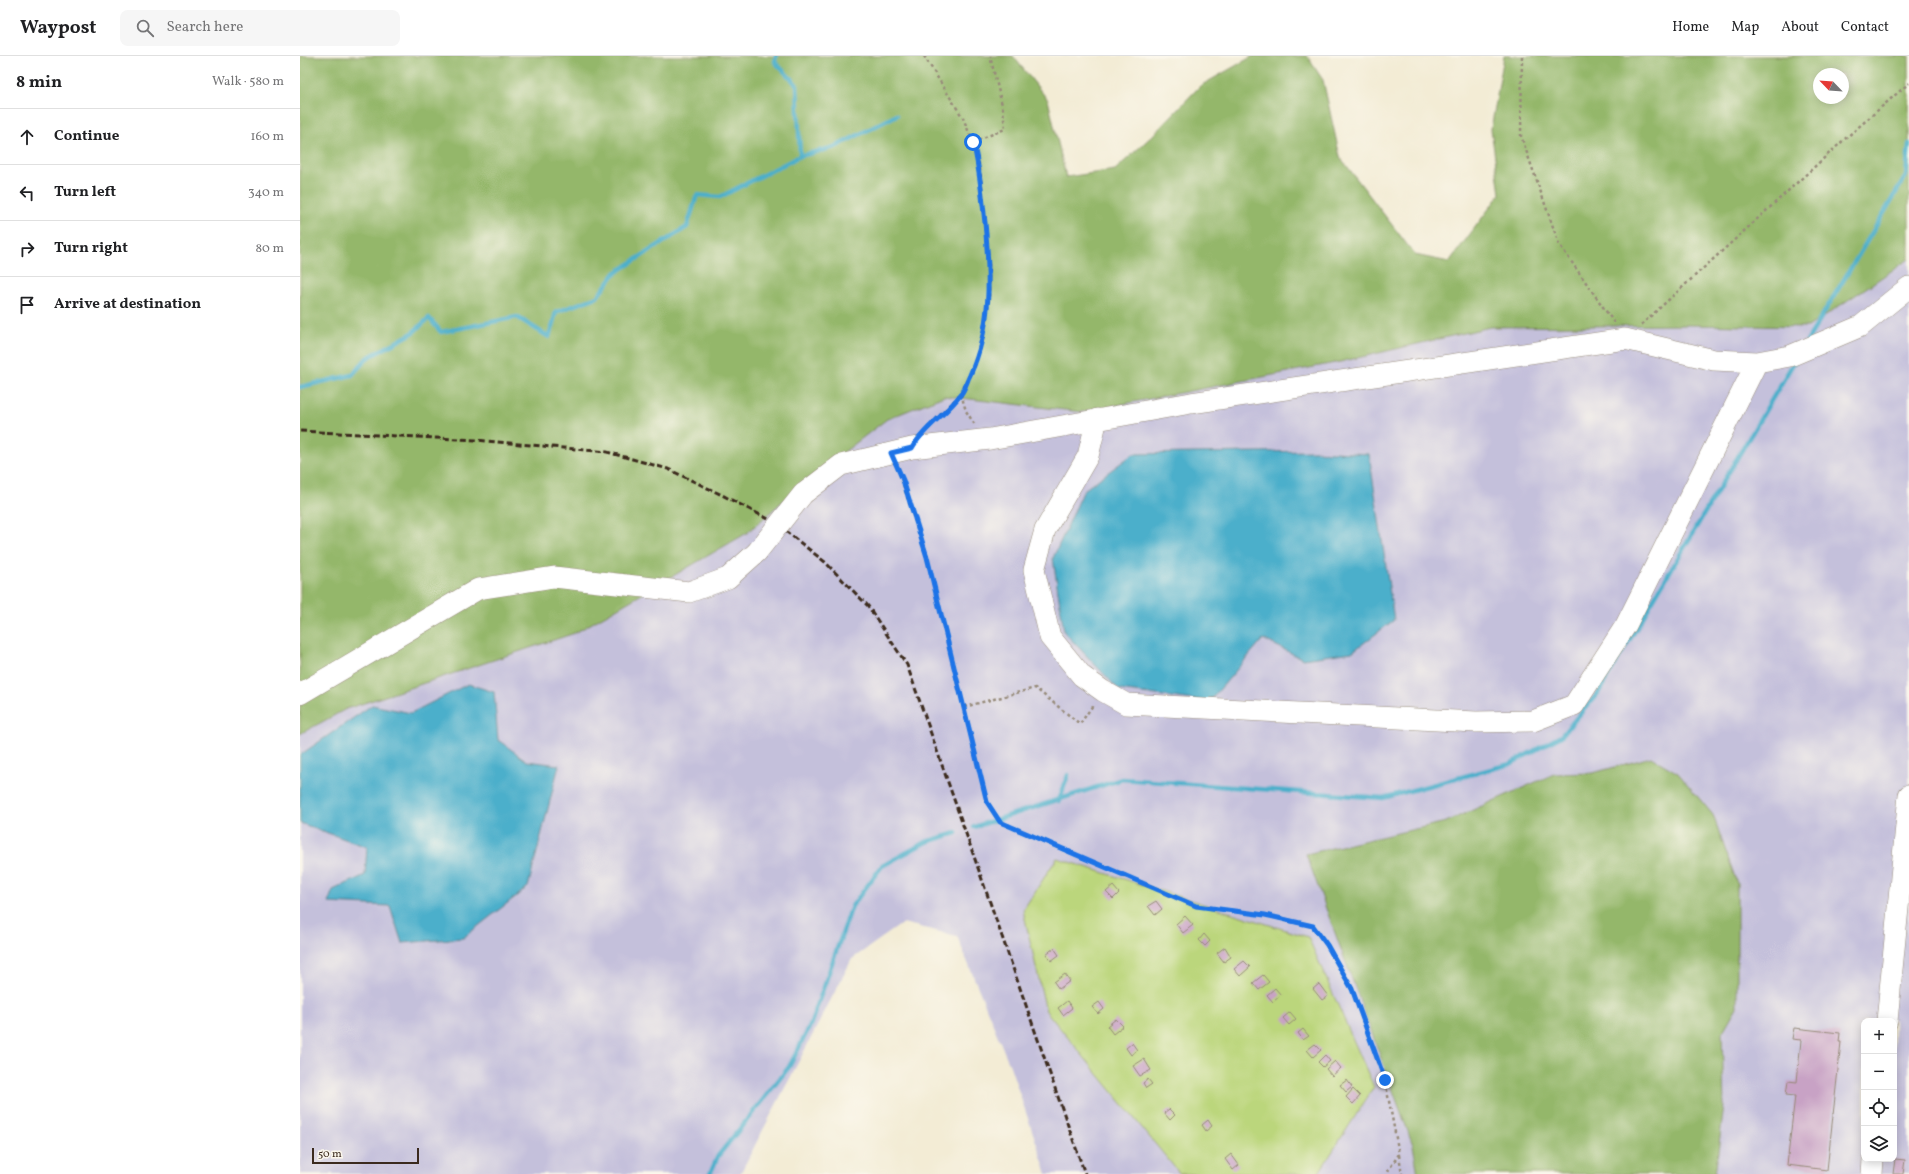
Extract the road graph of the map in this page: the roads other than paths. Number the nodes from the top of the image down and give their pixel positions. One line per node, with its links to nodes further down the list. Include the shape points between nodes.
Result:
1 (1909, 288): 2 (street, via 1861,326 1790,356)
2 (1757, 362): 3 (street, via 1714,360 1625,339); 3 (street, via 1626,625 1574,705 1533,721 1476,722 1126,704 1103,691 1082,676 1050,637 1034,570 1045,530 1088,456)
3 (1097, 419): 4 (street, bridge, via 990,439 912,448 841,465 803,494 757,552 728,578 689,592 554,578 478,589)
4 (300, 694)
5 (1909, 795): 6 (street)
6 (1887, 1018)
7 (1873, 1162): 8 (street)
8 (1872, 1174)

